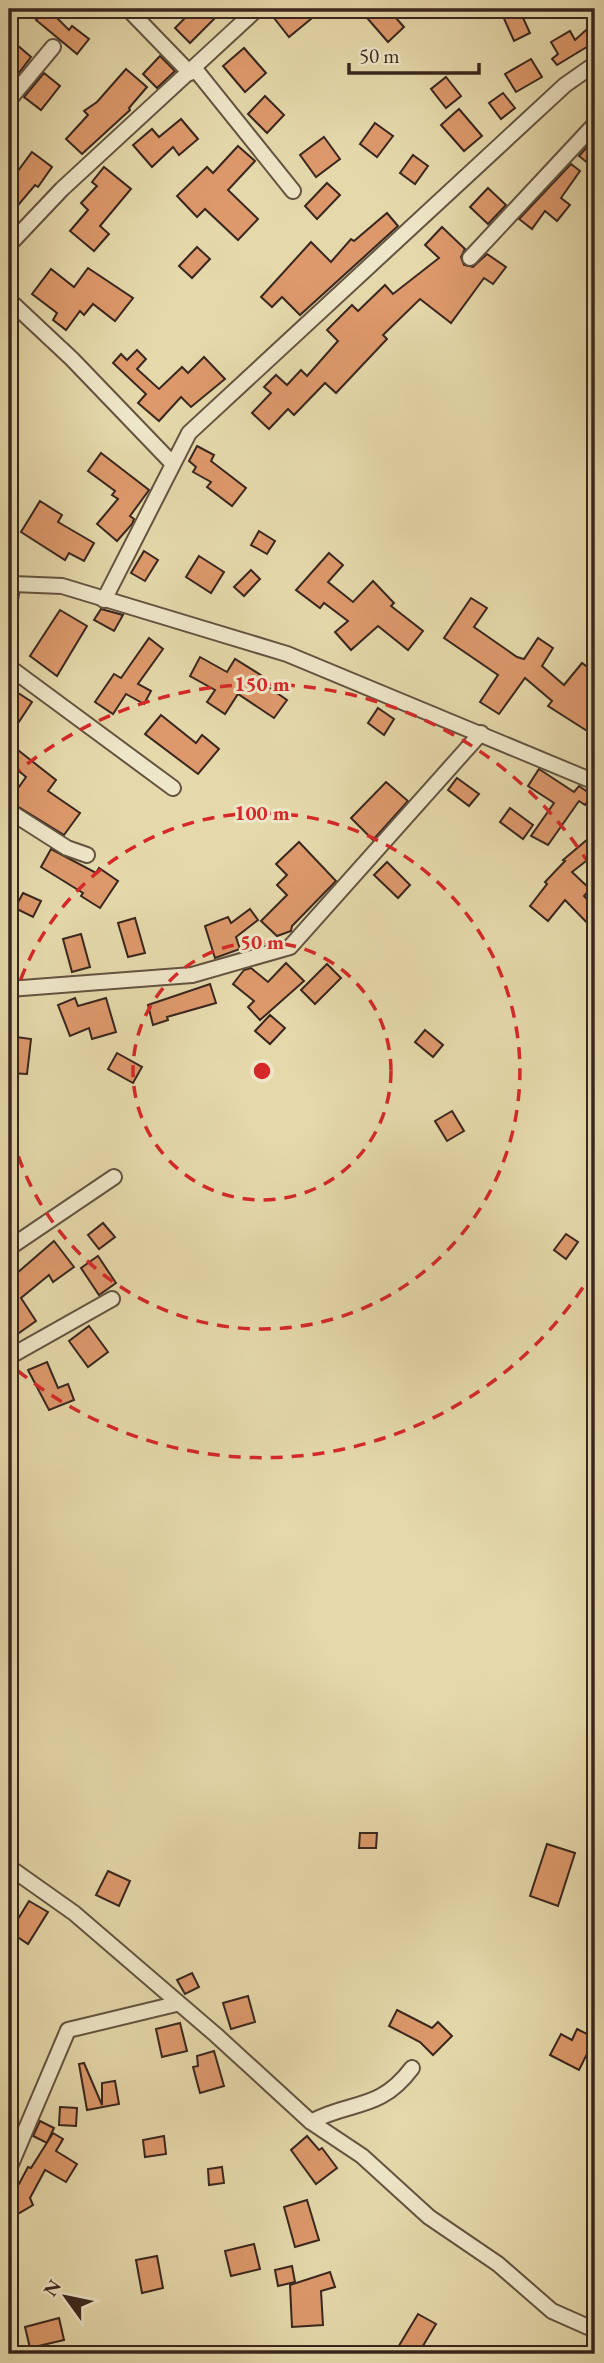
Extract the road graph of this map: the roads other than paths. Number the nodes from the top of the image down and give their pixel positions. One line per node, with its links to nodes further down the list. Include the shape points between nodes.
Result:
1 (128, 9): 5 (street)
2 (257, 9): 5 (street)
3 (54, 47): 6 (street)
4 (595, 64): 12 (street, via 565,85 189,433)
5 (192, 71): 8 (street); 9 (street, via 62,189)
6 (9, 100)
7 (595, 124): 10 (street)
8 (293, 191)
9 (9, 245)
10 (470, 258)
11 (9, 300): 12 (street)
12 (172, 463): 14 (street)
13 (11, 583): 14 (street, via 62,586); 15 (street)
14 (104, 600): 17 (street, via 287,653)
15 (9, 604)
16 (9, 667): 19 (street)
17 (481, 733): 18 (street); 22 (street, via 290,947 192,975)
18 (595, 782)
19 (173, 788)
20 (9, 811): 21 (street, via 67,848)
21 (88, 855)
22 (9, 989)
23 (114, 1177): 24 (street)
24 (9, 1248)
25 (112, 1299): 26 (street)
26 (9, 1357)
27 (9, 1867): 28 (street, via 74,1913)
28 (176, 2004): 30 (street); 31 (street, via 68,2030)
29 (412, 2068): 30 (street, via 399,2085 364,2106)
30 (311, 2122): 32 (street, via 362,2157 429,2217 498,2264 552,2311)
31 (9, 2169)
32 (595, 2330)

